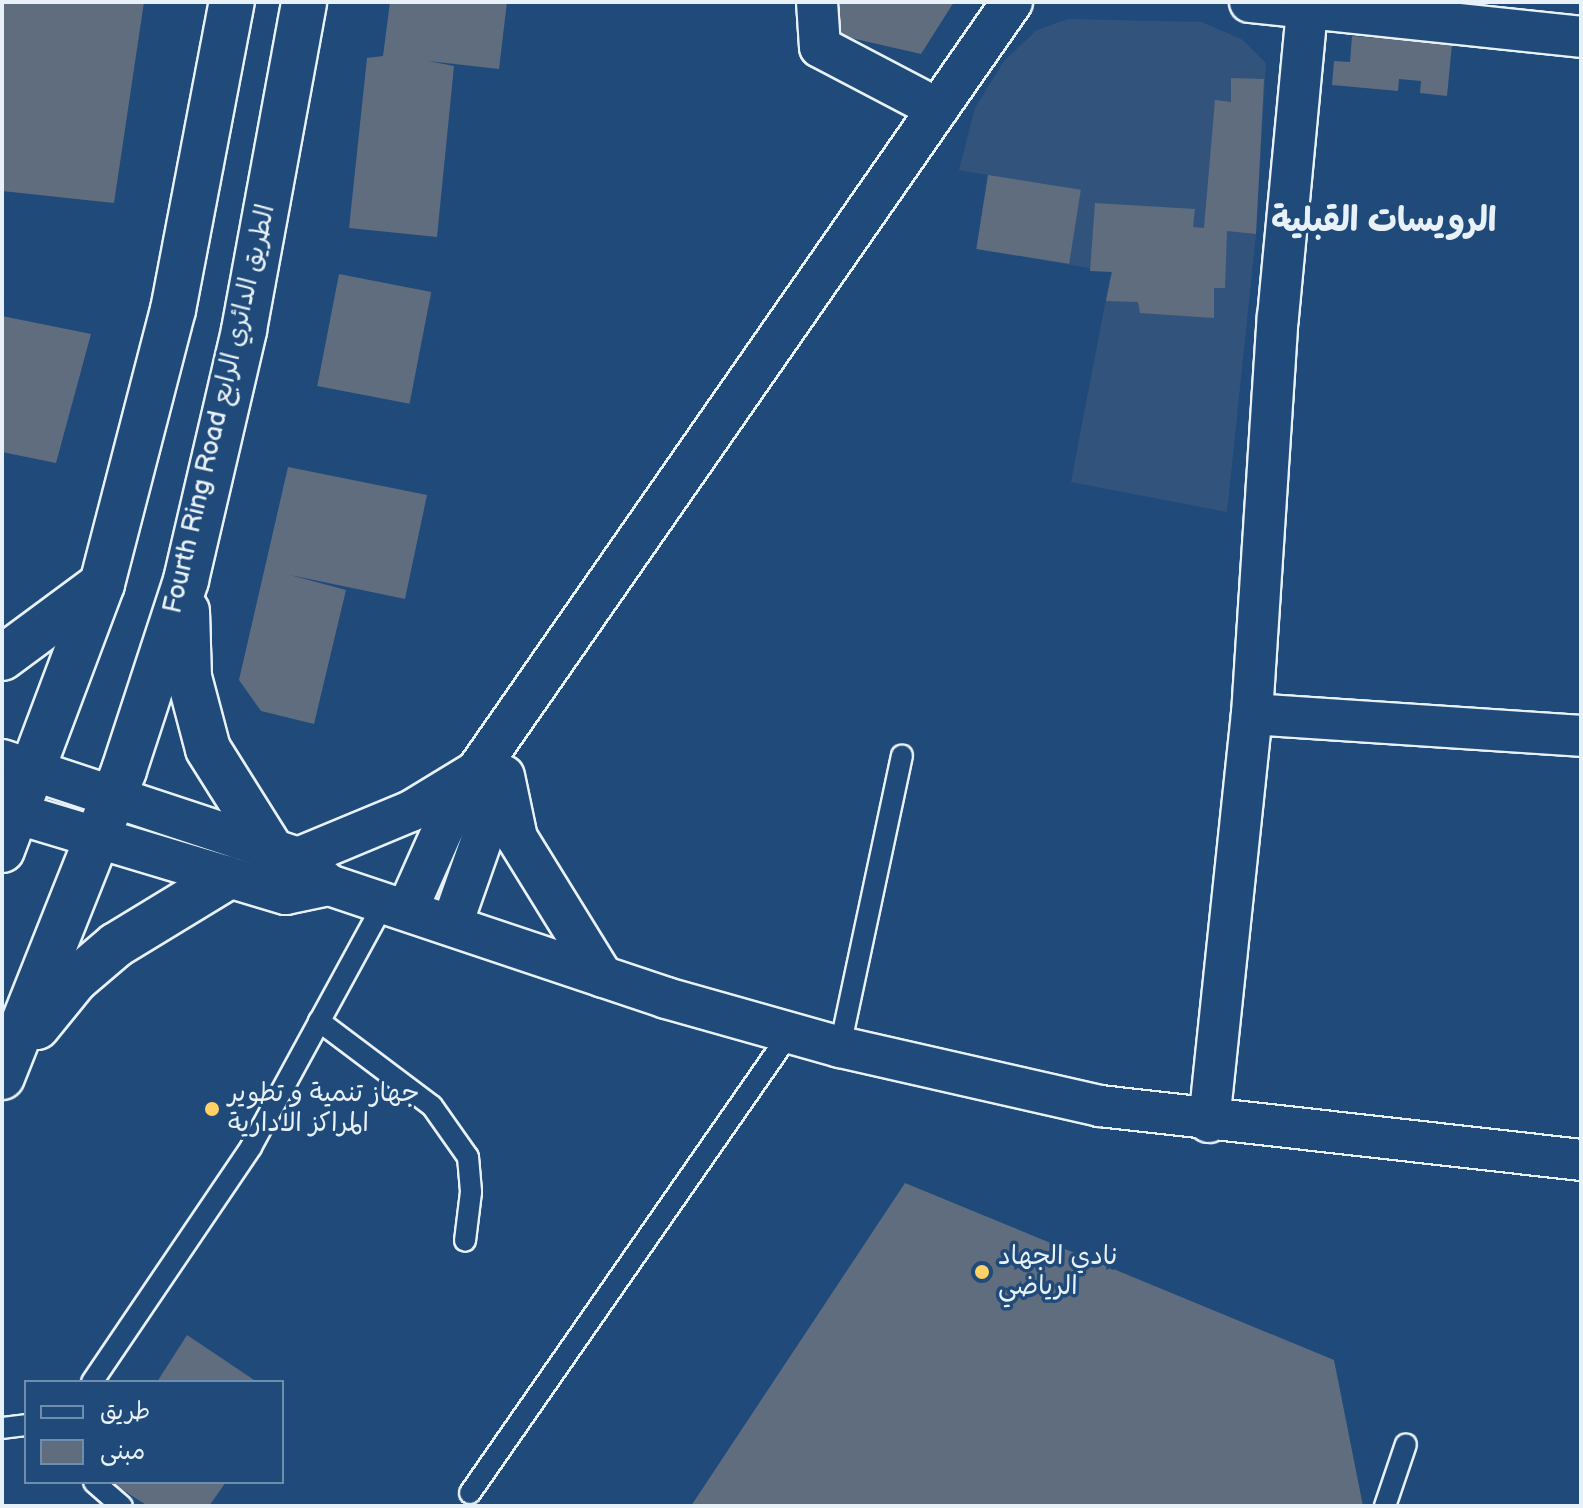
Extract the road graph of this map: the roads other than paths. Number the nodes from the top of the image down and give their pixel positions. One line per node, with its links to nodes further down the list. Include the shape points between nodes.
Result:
1 (232, 2): 10 (main road, via 173,310)
2 (304, 2): 9 (main road, Fourth Ring Road الطريق الدائري الرابع, via 244,330)
3 (817, 2): 8 (street, via 820,47)
4 (1012, 2): 8 (street)
5 (1250, 2): 6 (street)
6 (1307, 8): 7 (street); 12 (street, via 1278,317)
7 (1581, 37)
8 (938, 109): 16 (street, via 519,716)
9 (186, 580): 17 (main road, Fourth Ring Road الطريق الدائري الرابع); 20 (main road, via 189,677 208,749)
10 (102, 584): 11 (main road); 15 (main road)
11 (2, 658)
12 (1252, 714): 13 (street); 30 (street)
13 (1581, 736)
14 (902, 756): 28 (lane)
15 (18, 765): 17 (street); 18 (main road)
16 (490, 774): 20 (street, via 411,811); 23 (street, via 443,829); 24 (street); 25 (street, via 517,838)
17 (115, 794): 19 (main road, Fourth Ring Road الطريق الدائري الرابع); 20 (street)
18 (7, 824): 19 (street)
19 (96, 840): 21 (street); 29 (main road, Fourth Ring Road الطريق الدائري الرابع)
20 (284, 853): 22 (street)
21 (226, 878): 22 (street, via 286,894); 29 (main road, via 106,953 75,980)
22 (329, 885): 23 (street)
23 (396, 907): 24 (street); 26 (lane)
24 (452, 924): 25 (street)
25 (603, 977): 27 (street)
26 (319, 1021): 32 (lane, via 432,1106 468,1157 471,1192); 33 (lane, via 251,1147)
27 (790, 1033): 28 (street); 38 (lane)
28 (840, 1047): 30 (street, via 1100,1106)
29 (4, 1072)
30 (1209, 1122): 31 (street)
31 (1581, 1160)
32 (465, 1241)
33 (93, 1380)
34 (24, 1425): 35 (lane)
35 (2, 1428)
36 (1406, 1444): 40 (lane)
37 (96, 1484): 39 (lane)
38 (470, 1493)
39 (122, 1506)
40 (1385, 1506)

